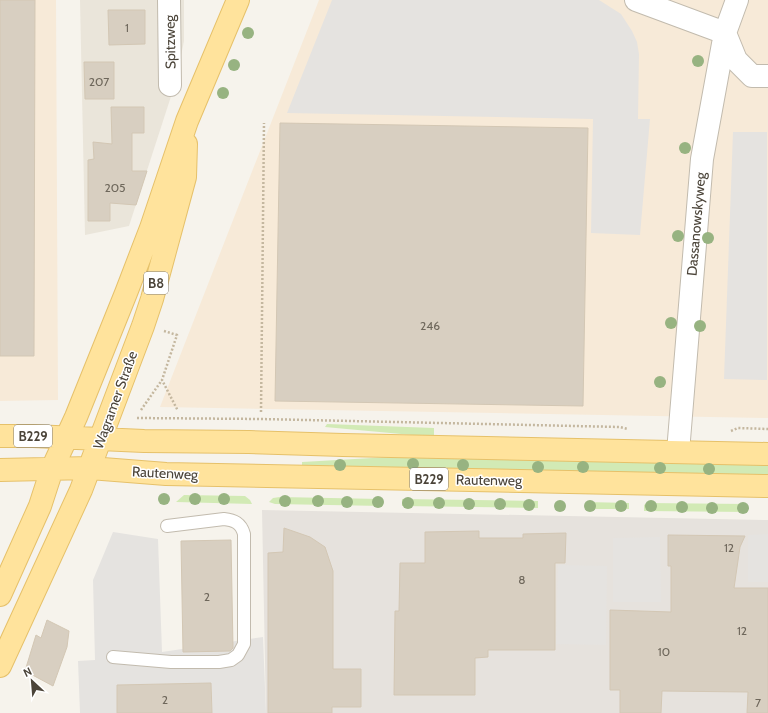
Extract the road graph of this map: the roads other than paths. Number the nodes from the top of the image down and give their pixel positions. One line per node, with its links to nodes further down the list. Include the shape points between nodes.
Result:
1 (169, 0): 7 (street, Spitzweg)
2 (238, 0): 8 (main road, Wagramer Straße / B8)
3 (636, 0): 5 (street)
4 (737, 0): 5 (street, Dassanowskyweg)
5 (725, 33): 6 (street, via 736,60 752,76); 12 (street, Dassanowskyweg, via 702,159)
6 (768, 76)
7 (170, 84)
8 (187, 120): 10 (main road, Wagramer Straße / B8, via 149,233); 11 (main road, Wagramer Straße / B8, via 185,177 152,299)
9 (0, 436): 10 (main road, B229)
10 (66, 438): 11 (main road, B229); 15 (main road, Wagramer Straße / B8)
11 (101, 440): 12 (main road, B229); 14 (main road, Wagramer Straße / B8)
12 (678, 452): 13 (main road, B229)
13 (768, 454)
14 (90, 468): 15 (main road, B229); 17 (main road, Rautenweg / B229, via 174,475); 21 (main road, Wagramer Straße / B8)
15 (52, 469): 16 (main road, B229); 19 (main road, Wagramer Straße / B8, via 40,506)
16 (0, 470)
17 (768, 486)
18 (167, 526): 20 (lane, via 224,519 232,520 242,527 244,644 238,655 231,660 219,662 171,662)
19 (0, 595)
20 (113, 657)
21 (0, 666)

